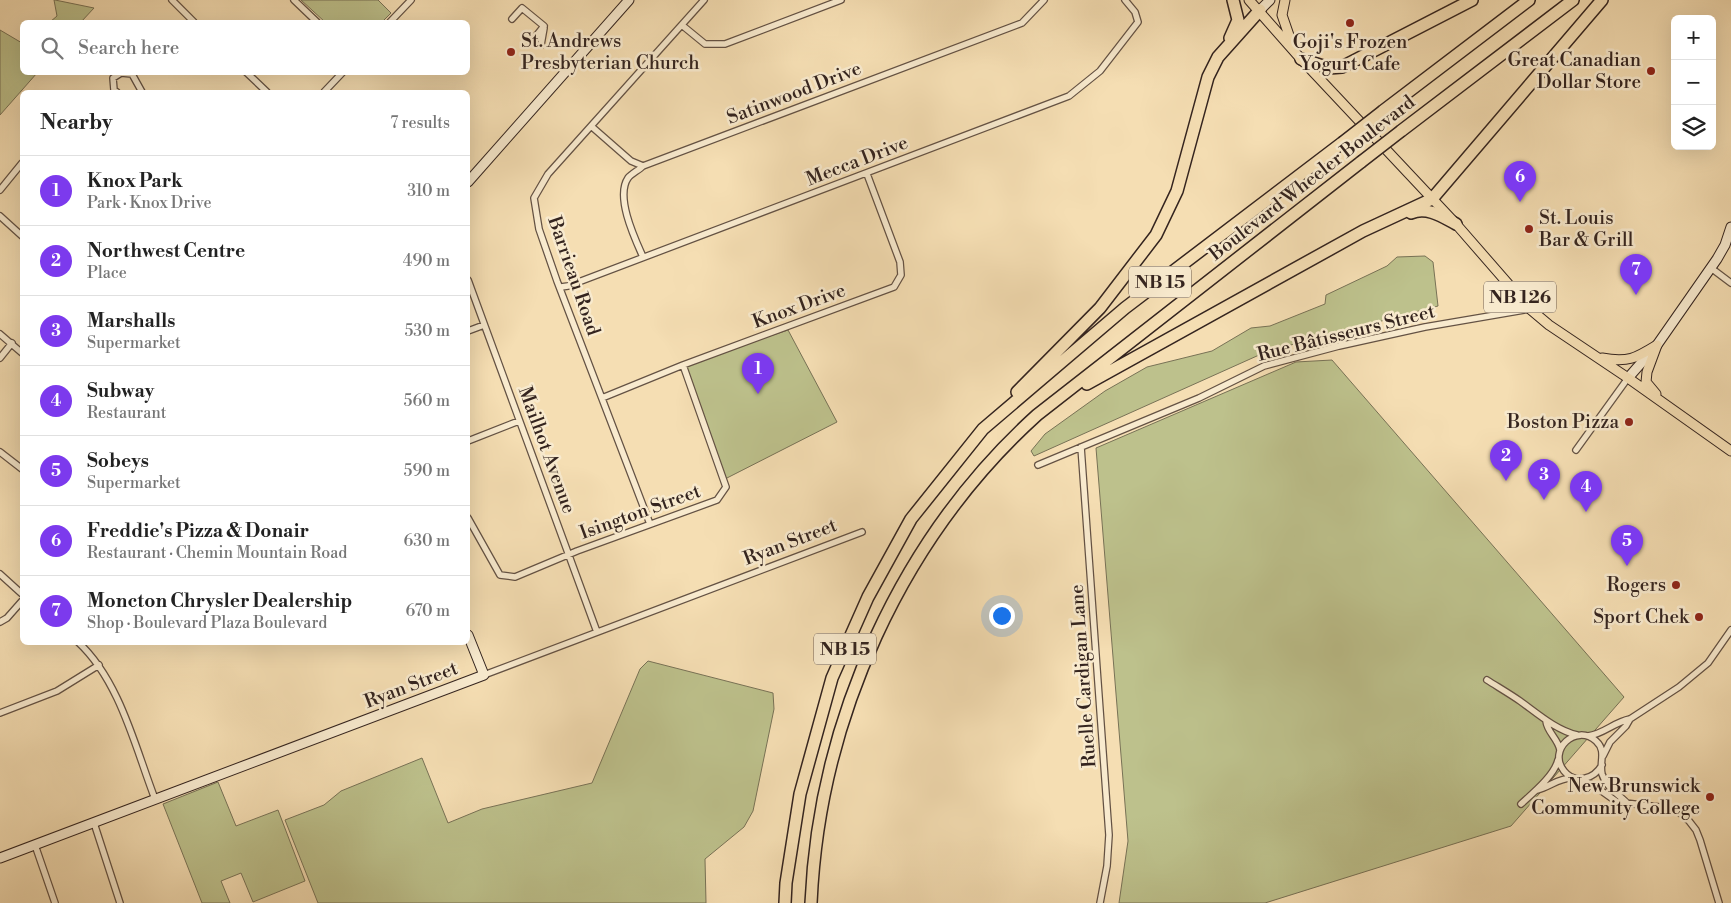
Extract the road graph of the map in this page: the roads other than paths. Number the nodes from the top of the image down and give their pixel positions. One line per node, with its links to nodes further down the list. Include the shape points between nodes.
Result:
1 (172, 0): 19 (street)
2 (294, 0): 20 (street)
3 (411, 0): 21 (street)
4 (629, 0): 40 (street)
5 (704, 0): 23 (street, Barrieau Road)
6 (841, 0): 23 (street, via 725,44 705,44)
7 (1044, 0): 38 (street, Satinwood Drive, via 1022,23)
8 (1125, 0): 39 (street, Mecca Drive, via 1136,12 1138,22 1100,71 1069,96)
9 (1233, 0): 26 (highway, via 1238,20)
10 (1249, 0): 17 (main road, NB 126)
11 (1270, 0): 17 (street)
12 (1285, 0): 27 (main road, via 1282,15)
13 (1472, 0): 27 (highway, via 1342,67 1328,68)
14 (1529, 0): 67 (highway, Boulevard Wheeler Boulevard / NB 15, bridge, via 1126,308)
15 (1573, 0): 68 (highway, Boulevard Wheeler Boulevard / NB 15, bridge)
16 (1602, 0): 42 (highway)
17 (1260, 10): 26 (highway); 27 (main road, NB 126)
18 (512, 19): 22 (street, via 522,8)
19 (192, 20)
20 (315, 20)
21 (392, 20)
22 (544, 26): 24 (street); 25 (street)
23 (682, 26): 36 (street, Barrieau Road)
24 (536, 36)
25 (541, 45)
26 (1226, 47): 67 (highway, via 1208,77 1176,191 1156,236 1100,308)
27 (1298, 55): 42 (main road, NB 126)
28 (117, 75): 32 (street, via 113,78)
29 (133, 75): 33 (street)
30 (249, 75): 34 (street)
31 (339, 75): 35 (street)
32 (114, 90)
33 (141, 90)
34 (265, 90)
35 (326, 90)
36 (591, 126): 38 (street, via 631,161); 52 (street, Barrieau Road, via 548,174 534,198 539,229)
37 (20, 165): 41 (street)
38 (644, 166): 48 (street, Satinwood Drive, via 628,178 623,192 629,224)
39 (867, 174): 48 (street, Mecca Drive); 62 (street, Knox Drive, via 900,262 901,275 894,287)
40 (470, 180)
41 (0, 190)
42 (1432, 199): 44 (main road, NB 126); 47 (highway)
43 (0, 216): 46 (street)
44 (1456, 224): 47 (highway, via 1434,213 1415,211); 53 (main road, NB 126)
45 (1731, 227): 49 (street)
46 (20, 234)
47 (1346, 242): 68 (highway, via 1096,377)
48 (644, 257): 52 (street, Mecca Drive)
49 (1711, 268): 50 (street); 58 (street)
50 (1731, 284)
51 (470, 286): 54 (street, Mailhot Avenue)
52 (561, 287): 64 (street, Barrieau Road)
53 (1530, 309): 60 (main road, NB 126); 70 (street, Rue Bâtisseurs Street, via 1425,327 1264,366 1199,398)
54 (484, 325): 55 (street); 66 (street, Mailhot Avenue)
55 (470, 330)
56 (0, 334): 57 (street)
57 (12, 344): 59 (street); 61 (street)
58 (1657, 345): 60 (main road, via 1628,360); 63 (street); 65 (main road, via 1646,382)
59 (20, 350)
60 (1595, 357): 63 (main road, NB 126)
61 (0, 358)
62 (683, 365): 64 (street, Knox Drive); 77 (street, Isington Street, via 726,488 717,500)
63 (1628, 378): 65 (main road, NB 126); 71 (street)
64 (602, 398): 77 (street, Barrieau Road)
65 (1662, 402): 72 (main road, NB 126)
66 (520, 421): 69 (street); 79 (street, Mailhot Avenue)
67 (984, 429): 111 (highway, Boulevard Wheeler Boulevard / NB 15, via 910,519 868,597 832,678 800,794)
68 (1014, 435): 112 (highway, Boulevard Wheeler Boulevard / NB 15, via 952,506 915,562 883,620 836,743 822,803)
69 (470, 440)
70 (1081, 447): 74 (street, Rue Bâtisseurs Street); 113 (street, Ruelle Cardigan Lane, via 1109,835)
71 (1576, 450)
72 (1731, 451)
73 (0, 452): 75 (street)
74 (1038, 465)
75 (20, 467)
76 (470, 522): 79 (street, Isington Street, via 500,575 515,577)
77 (650, 524): 79 (street, Isington Street)
78 (862, 532): 85 (street, Ryan Street)
79 (569, 556): 85 (street, Mailhot Avenue)
80 (0, 574): 81 (street)
81 (20, 592)
82 (20, 603): 83 (street)
83 (0, 622)
84 (1731, 630): 92 (street, via 1708,663 1679,687)
85 (597, 632): 89 (street, Ryan Street)
86 (470, 640): 89 (street)
87 (81, 645): 88 (street)
88 (99, 665): 91 (street, via 57,691); 103 (street, via 118,700)
89 (484, 675): 103 (street, Ryan Street)
90 (1487, 680): 93 (street)
91 (0, 713)
92 (1630, 719): 95 (street); 97 (street, via 1610,742)
93 (1546, 721): 94 (street); 96 (street, via 1546,727)
94 (1579, 735): 95 (street); 96 (street, via 1567,739)
95 (1588, 736): 97 (street, via 1598,744)
96 (1560, 750): 98 (street)
97 (1603, 756): 99 (street)
98 (1559, 758): 100 (street, via 1563,770); 102 (street)
99 (1602, 765): 101 (street, via 1594,775); 104 (street, via 1602,774 1608,785)
100 (1573, 778): 101 (street); 102 (street, via 1559,780)
101 (1581, 779): 104 (street, via 1617,802)
102 (1538, 790): 105 (street)
103 (155, 799): 106 (street, Ryan Street)
104 (1627, 803): 114 (street, via 1668,808 1690,821 1700,840)
105 (1521, 804)
106 (94, 823): 107 (street, Ryan Street); 110 (street)
107 (35, 845): 108 (street, Ryan Street); 109 (street)
108 (0, 858)
109 (55, 903)
110 (120, 903)
111 (785, 903)
112 (811, 903)
113 (1100, 903)
114 (1718, 903)

